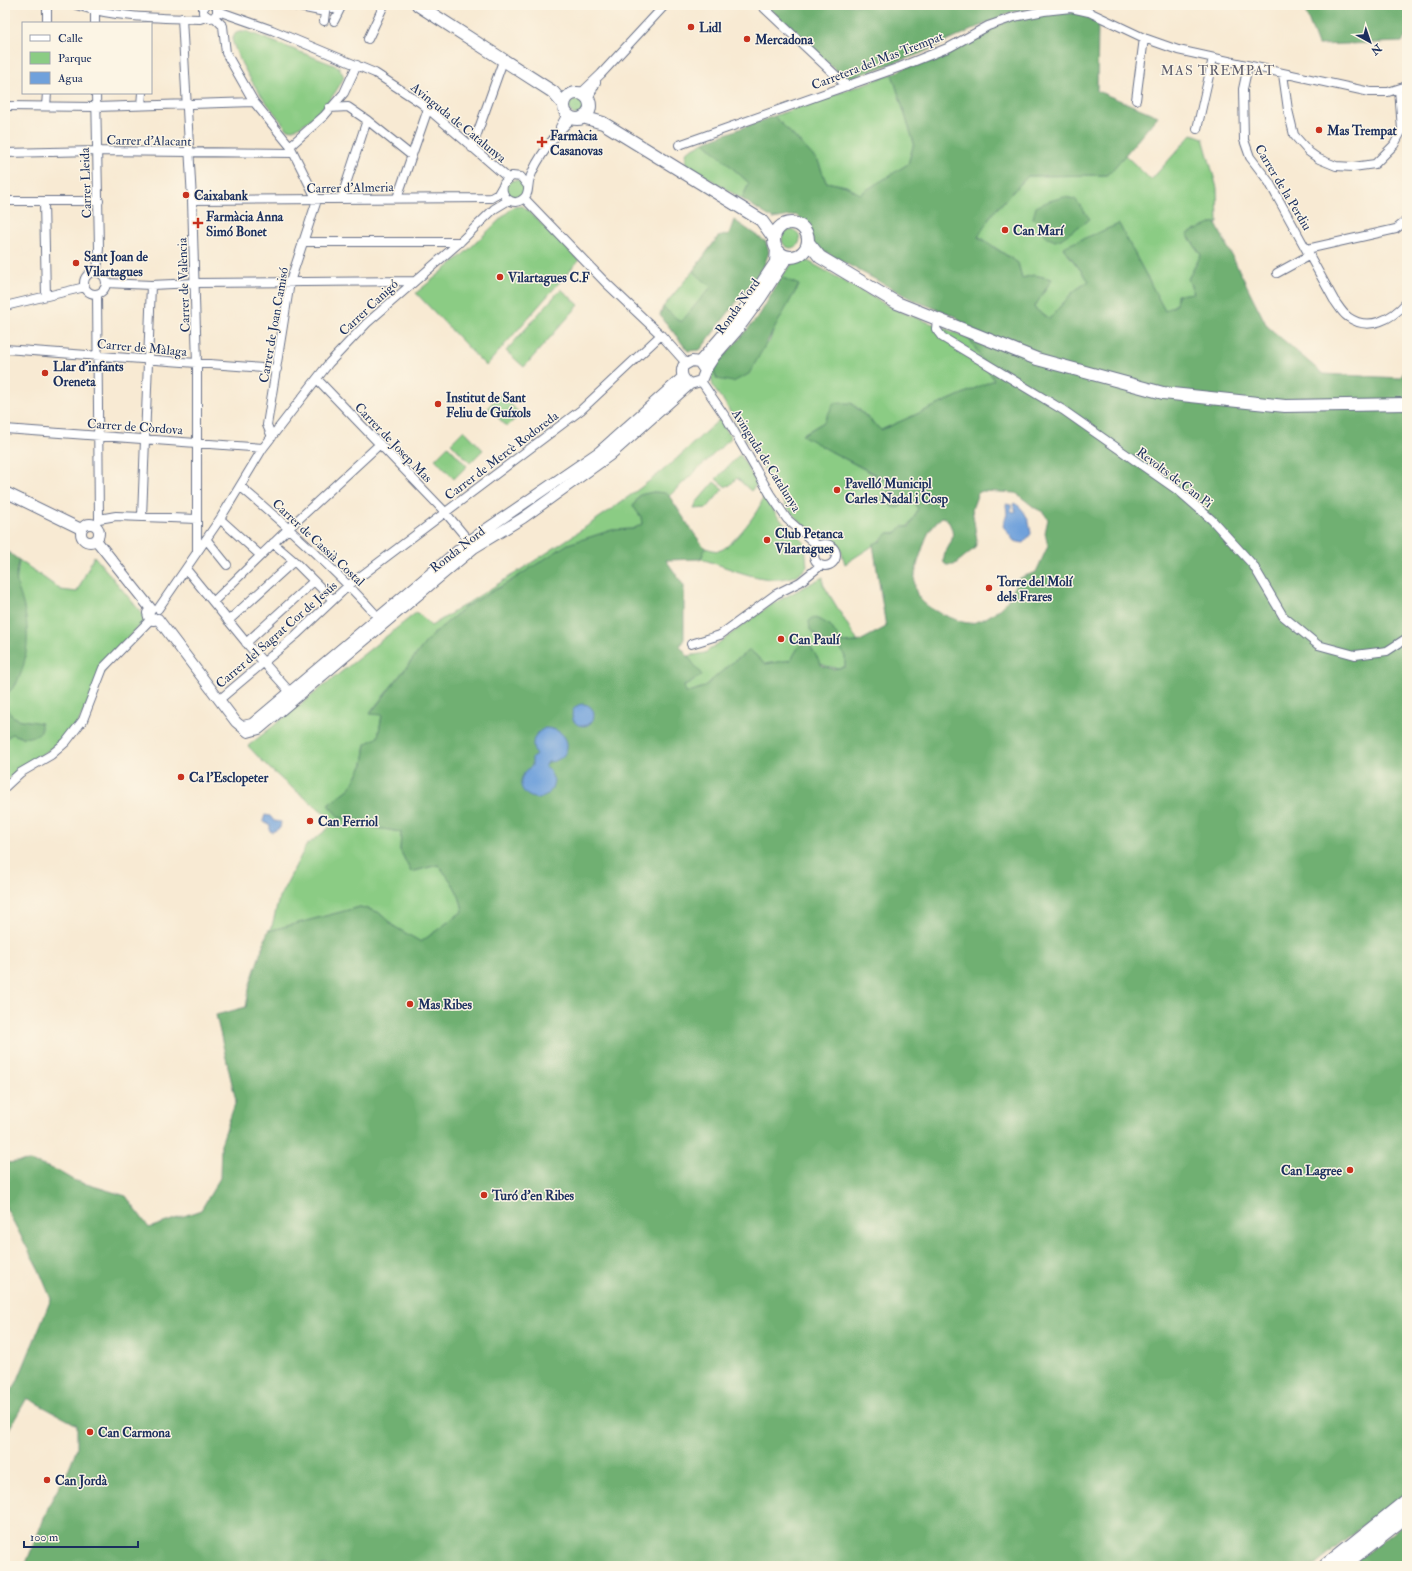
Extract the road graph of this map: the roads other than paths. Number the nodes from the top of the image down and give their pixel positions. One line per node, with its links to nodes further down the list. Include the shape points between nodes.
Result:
1 (48, 5): 16 (street)
2 (76, 5): 10 (street)
3 (290, 5): 15 (street, via 325,12)
4 (326, 5): 11 (street)
5 (384, 5): 20 (street)
6 (408, 5): 22 (main road)
7 (418, 5): 22 (main road, via 486,47)
8 (664, 5): 37 (street, via 601,74)
9 (761, 5): 26 (street)
10 (95, 8): 14 (street); 17 (street)
11 (341, 8): 18 (street)
12 (210, 11): 13 (street); 23 (street, Avinguda de Catalunya, via 272,30); 32 (street, via 223,26 226,53)
13 (182, 18): 14 (street); 33 (street, Carrer de València)
14 (142, 21)
15 (324, 21)
16 (47, 22)
17 (95, 22)
18 (334, 22)
19 (1144, 38): 21 (street, Carretera del Mas Trempat); 26 (street, Carretera del Mas Trempat, via 1089,12 1071,8 1044,10 988,26 950,47); 31 (street)
20 (368, 39)
21 (1212, 58): 24 (street, Carretera del Mas Trempat); 42 (street)
22 (503, 61): 37 (main road); 44 (street)
23 (356, 65): 39 (street, via 344,93); 40 (street, Avinguda de Catalunya, via 375,73)
24 (1248, 66): 25 (street, Carretera del Mas Trempat); 72 (street, Carrer de la Perdiu, via 1243,89 1244,140 1250,157 1269,182)
25 (1283, 74): 27 (street, Carretera del Mas Trempat, via 1370,92 1388,92); 27 (street, via 1294,135 1308,152 1336,166 1375,164 1394,145 1402,130)
26 (847, 86): 43 (street, Carretera del Mas Trempat)
27 (1403, 88)
28 (47, 94): 36 (street)
29 (96, 94): 38 (street, Carrer Lleida)
30 (142, 94): 34 (street)
31 (1136, 100)
32 (254, 102): 33 (street); 45 (street)
33 (186, 104): 34 (street); 47 (street, Carrer de València)
34 (141, 105): 38 (street)
35 (5, 106): 36 (street)
36 (46, 106): 38 (street)
37 (577, 106): 50 (street, via 562,122); 65 (main road)
38 (96, 107): 46 (street, Carrer Lleida)
39 (329, 108): 41 (street, via 348,107); 45 (street)
40 (428, 109): 44 (street, Avinguda de Catalunya); 49 (street)
41 (367, 120): 49 (street); 57 (street)
42 (1197, 129)
43 (679, 145)
44 (472, 148): 51 (street, Avinguda de Catalunya)
45 (291, 150): 47 (street, Carrer d'Alacant); 59 (street)
46 (96, 151): 47 (street, Carrer d'Alacant); 48 (street, Carrer d'Alacant); 62 (street, Carrer Lleida)
47 (188, 152): 58 (street, Carrer de València)
48 (5, 153)
49 (412, 156): 55 (street)
50 (532, 174): 52 (street); 53 (street)
51 (508, 178): 52 (street); 54 (street, Carrer Canigó)
52 (523, 178): 53 (street)
53 (528, 186): 56 (street)
54 (502, 189): 55 (street, Carrer d'Almeria, via 491,198); 60 (street); 64 (street, Carrer Canigó)
55 (397, 198): 57 (street, Carrer d'Almeria)
56 (524, 198): 60 (street, Carrer Canigó, via 518,202); 88 (street)
57 (341, 199): 59 (street, Carrer d'Almeria)
58 (192, 200): 59 (street, Carrer d'Almeria); 80 (street, Carrer de València)
59 (317, 200): 68 (street, Carrer de Joan Camisó)
60 (509, 200): 64 (street, Carrer Canigó)
61 (5, 201): 63 (street)
62 (99, 201): 63 (street); 75 (street, Carrer Lleida)
63 (44, 202): 84 (street)
64 (494, 208): 69 (street, Carrer Canigó)
65 (761, 220): 67 (main road); 71 (main road)
66 (1407, 220): 72 (street, via 1396,229)
67 (782, 225): 70 (main road, via 798,224 806,231); 71 (main road, via 775,233)
68 (302, 242): 69 (street); 78 (street, Carrer de Joan Camisó)
69 (460, 242): 77 (street, Carrer Canigó)
70 (808, 242): 73 (main road, via 807,247); 74 (main road)
71 (775, 244): 73 (main road, via 780,253); 92 (street, Ronda Nord, via 775,262 739,316)
72 (1308, 252): 76 (street); 85 (street, Carrer de la Perdiu, via 1334,300 1346,316 1359,323 1384,321 1400,311)
73 (795, 256): 74 (main road); 96 (street, Ronda Nord, via 785,261 761,298)
74 (820, 257): 87 (main road, via 897,303)
75 (97, 272): 79 (street, via 103,276); 82 (street, via 87,275 84,280)
76 (1277, 273)
77 (415, 281): 78 (street); 97 (street, Carrer Canigó, via 367,323)
78 (290, 282): 80 (street); 95 (street, Carrer de Joan Camisó)
79 (106, 283): 81 (street); 83 (street, via 103,290)
80 (195, 283): 81 (street); 94 (street, Carrer de València)
81 (151, 285): 91 (street)
82 (85, 287): 83 (street, via 89,292); 84 (street)
83 (97, 294): 90 (street)
84 (46, 296): 86 (street)
85 (1407, 302)
86 (5, 306)
87 (937, 319): 100 (main road, via 1037,359 1163,393 1285,406); 135 (street, Revolts de Can Pi, via 936,329 942,337 1063,410 1180,492 1212,520 1253,565 1283,616 1318,645 1355,655 1387,651)
88 (661, 335): 93 (street); 110 (street, Carrer de Mercè Rodoreda, via 581,410)
89 (5, 348): 90 (street, Carrer de Màlaga)
90 (96, 356): 91 (street, Carrer de Màlaga); 102 (street)
91 (149, 360): 94 (street, Carrer de Màlaga); 104 (street)
92 (699, 362): 93 (street); 96 (street)
93 (686, 363): 98 (street, via 682,370)
94 (197, 364): 95 (street, Carrer de Màlaga); 105 (street, Carrer de València)
95 (277, 369): 103 (street, Carrer de Joan Camisó, via 268,426)
96 (705, 371): 99 (street, Ronda Nord)
97 (317, 379): 103 (street, Carrer Canigó); 106 (street, Carrer de Josep Mas)
98 (686, 380): 99 (street, Ronda Nord); 119 (street, Ronda Nord, via 599,452); 141 (street, Ronda Nord, via 609,456 523,518 474,548 260,729)
99 (701, 381): 121 (street, Avinguda de Catalunya, via 728,419 787,519)
100 (1407, 404)
101 (5, 429): 102 (street, Carrer de Còrdova)
102 (98, 436): 104 (street, Carrer de Còrdova); 114 (street)
103 (272, 437): 107 (street)
104 (145, 440): 105 (street, Carrer de Còrdova); 111 (street)
105 (197, 442): 107 (street, Carrer de Còrdova); 112 (street, Carrer de València)
106 (380, 444): 110 (street, Carrer de Josep Mas); 115 (street)
107 (263, 448): 108 (street)
108 (241, 487): 113 (street); 115 (street, Carrer de Cassià Costal)
109 (5, 492): 116 (street)
110 (445, 512): 119 (street, Carrer de Josep Mas); 129 (street, Carrer de Mercè Rodoreda)
111 (142, 517): 112 (street); 114 (street, via 116,516)
112 (197, 519): 122 (street, Carrer de València)
113 (220, 519): 117 (street); 123 (street)
114 (96, 522): 116 (street); 118 (street, via 99,533)
115 (288, 528): 120 (street); 129 (street, Carrer de Cassià Costal)
116 (81, 530): 118 (street, via 84,541 90,543)
117 (206, 539): 122 (street); 125 (street)
118 (96, 540): 132 (street)
119 (469, 541): 133 (street, Ronda Nord)
120 (273, 543): 123 (street); 124 (street)
121 (818, 546): 126 (street, via 814,559); 126 (street, via 830,545 835,549 836,555 831,565)
122 (197, 551): 127 (street)
123 (260, 555): 131 (street)
124 (294, 561): 128 (street); 134 (street)
125 (227, 565)
126 (820, 566): 137 (street, via 720,635)
127 (186, 569): 131 (street); 132 (street)
128 (314, 581): 130 (street); 136 (street)
129 (349, 585): 130 (street, Carrer del Sagrat Cor de Jesús); 133 (street, Carrer de Cassià Costal)
130 (333, 600): 138 (street, Carrer del Sagrat Cor de Jesús)
131 (213, 602): 134 (street)
132 (154, 614): 140 (street); 142 (street, via 103,668 83,720 66,742 51,755 20,773)
133 (378, 617): 139 (street, Ronda Nord)
134 (228, 621): 136 (street)
135 (1407, 638)
136 (246, 643): 138 (street)
137 (691, 644)
138 (264, 663): 139 (street); 140 (street, Carrer del Sagrat Cor de Jesús)
139 (290, 692): 141 (street, Ronda Nord)
140 (219, 700): 141 (street, via 236,722)
141 (246, 729)
142 (5, 787)
143 (1407, 1500): 145 (highway)
144 (1407, 1515): 146 (highway)
145 (1326, 1566)
146 (1342, 1566)

